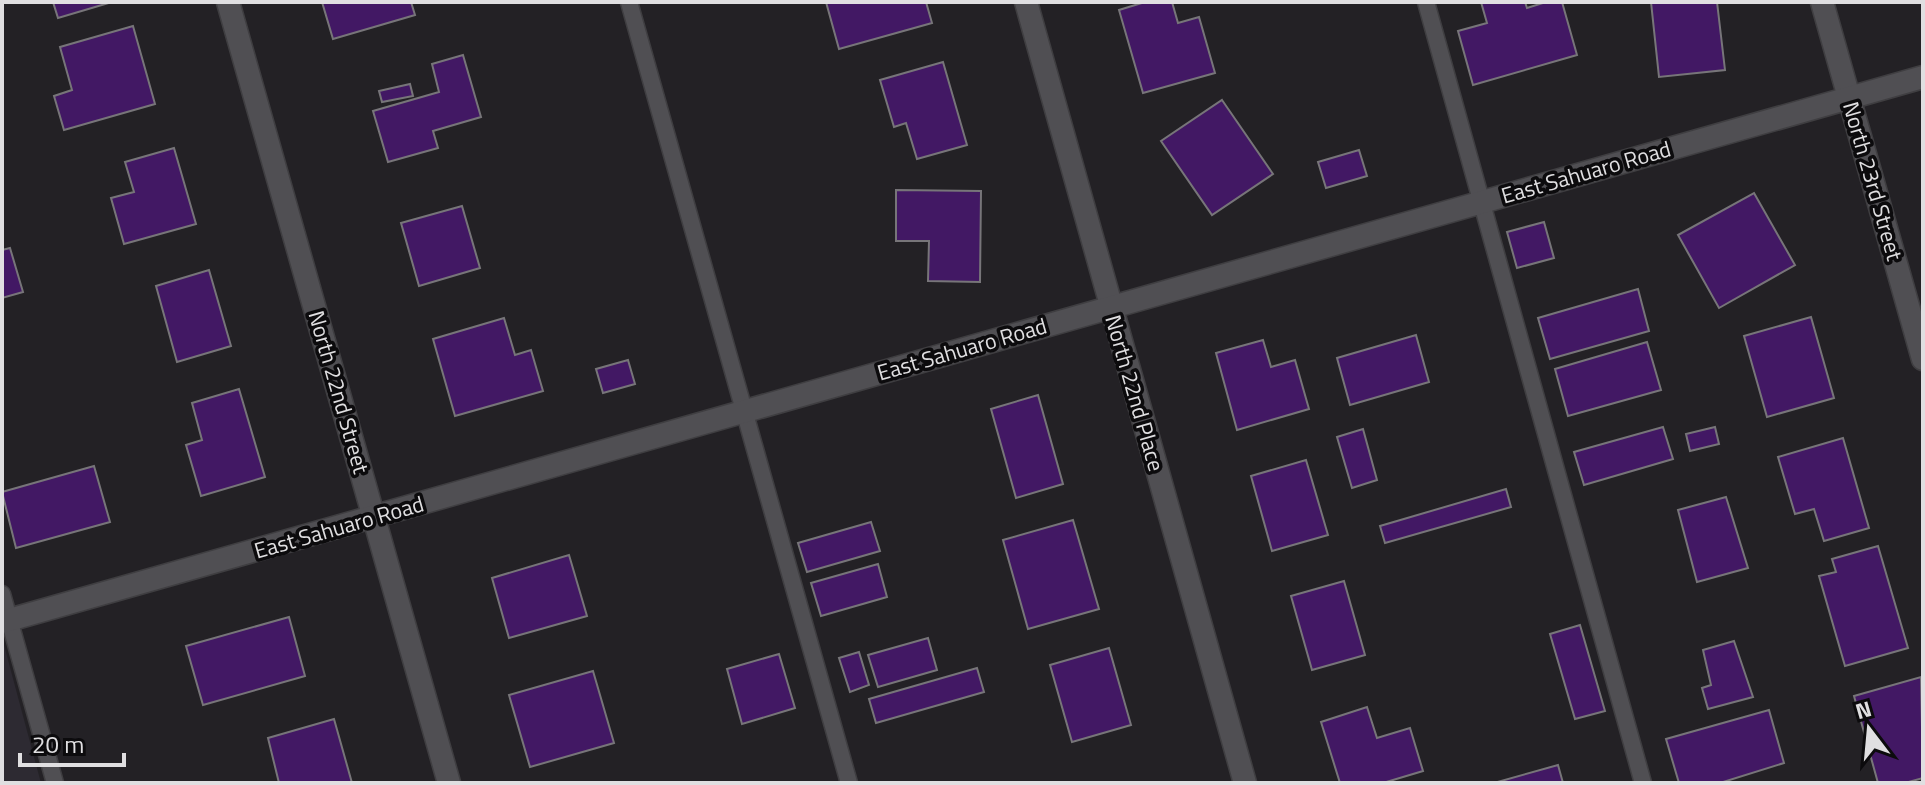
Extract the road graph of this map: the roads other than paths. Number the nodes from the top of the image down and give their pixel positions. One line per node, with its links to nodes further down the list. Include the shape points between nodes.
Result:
1 (228, 2): 12 (street, North 22nd Street)
2 (629, 2): 11 (lane)
3 (1026, 2): 9 (street, North 22nd Place)
4 (1426, 2): 8 (lane)
5 (1822, 2): 7 (street, North 23rd Street)
6 (1923, 77): 7 (street, East Sahuaro Road)
7 (1850, 97): 8 (street, East Sahuaro Road); 10 (street, North 23rd Street)
8 (1480, 203): 9 (street, East Sahuaro Road); 19 (lane)
9 (1111, 307): 11 (street, East Sahuaro Road); 18 (street, North 22nd Place)
10 (1923, 359)
11 (745, 411): 12 (street, East Sahuaro Road); 17 (lane)
12 (375, 516): 14 (street, East Sahuaro Road); 16 (street, North 22nd Street)
13 (2, 594): 14 (lane)
14 (5, 621): 15 (lane)
15 (55, 783)
16 (449, 783)
17 (849, 783)
18 (1245, 783)
19 (1643, 783)

